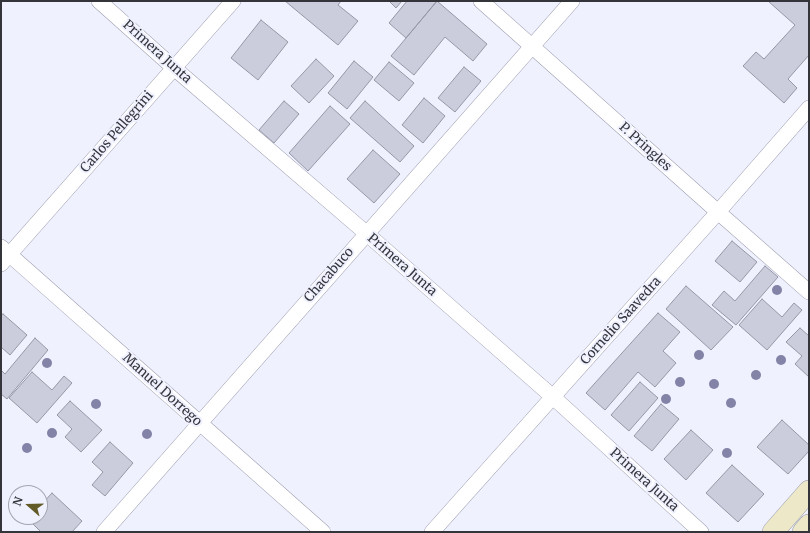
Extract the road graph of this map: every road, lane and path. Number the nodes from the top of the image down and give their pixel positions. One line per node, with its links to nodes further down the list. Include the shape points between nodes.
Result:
1 (99, 1): 6 (street, Primera Junta)
2 (233, 1): 6 (street, Carlos Pellegrini)
3 (481, 1): 5 (street, P. Pringles)
4 (572, 1): 5 (street, Chacabuco)
5 (533, 46): 8 (street, P. Pringles); 9 (street, Chacabuco)
6 (174, 68): 9 (street, Primera Junta); 10 (street, Carlos Pellegrini)
7 (809, 108): 8 (street, Cornelio Saavedra)
8 (718, 212): 11 (street, P. Pringles); 12 (street, Cornelio Saavedra)
9 (366, 234): 12 (street, Primera Junta); 13 (street, Chacabuco)
10 (4, 255): 13 (street, Manuel Dorrego)
11 (809, 292)
12 (553, 397): 18 (street, Cornelio Saavedra); 19 (street, Primera Junta)
13 (199, 423): 16 (street, Chacabuco); 17 (street, Manuel Dorrego)
14 (809, 491): 20 (main road)
15 (809, 525): 21 (main road)
16 (104, 532)
17 (323, 532)
18 (432, 532)
19 (701, 532)
20 (773, 532)
21 (803, 532)

